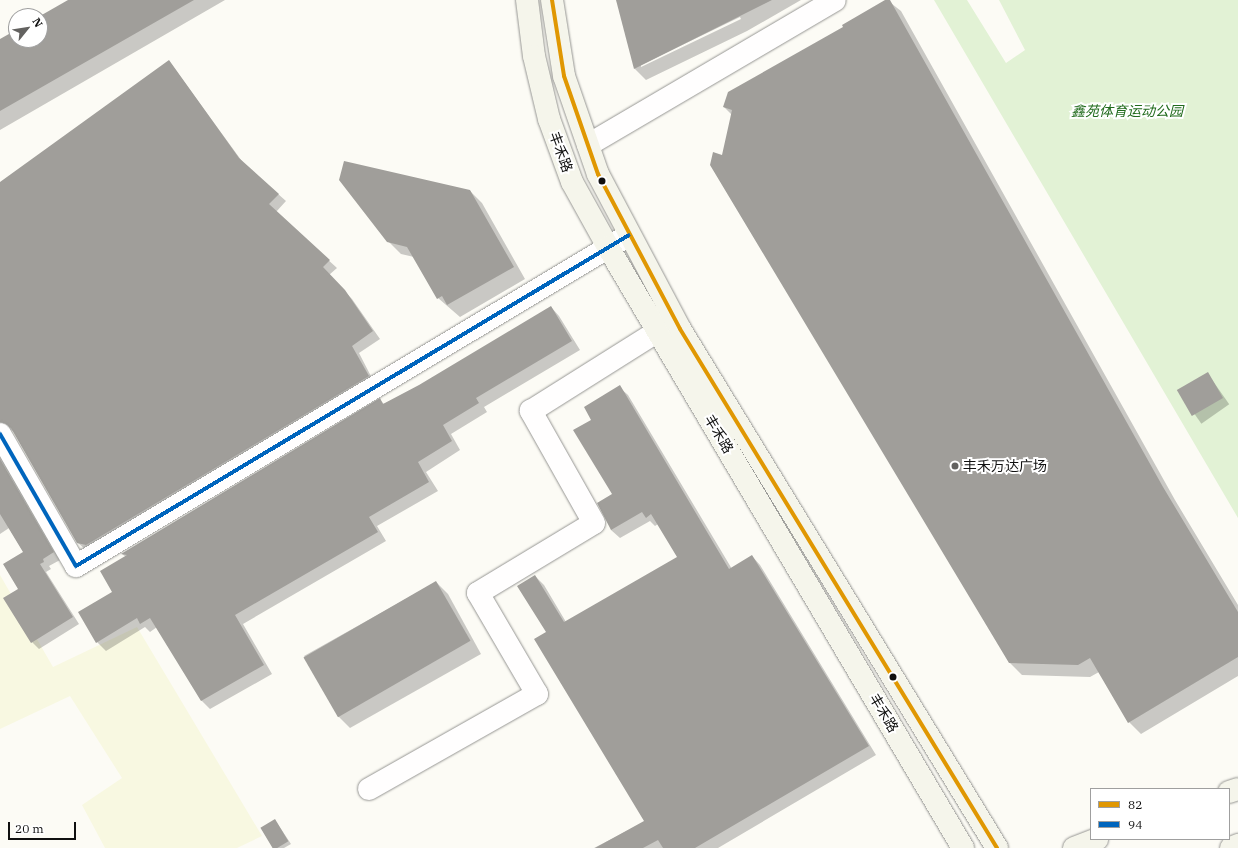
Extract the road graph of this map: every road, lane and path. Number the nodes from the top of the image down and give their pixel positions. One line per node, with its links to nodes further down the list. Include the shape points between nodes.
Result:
1 (527, 0): 6 (main road, 丰禾路, via 534,56 549,119 572,182)
2 (552, 0): 4 (main road, 丰禾路, via 564,76)
3 (835, 0): 4 (street)
4 (588, 145): 5 (main road, 丰禾路, via 598,174)
5 (629, 235): 6 (street); 13 (main road, 丰禾路, via 680,329)
6 (608, 247): 7 (main road, 丰禾路); 8 (street, via 76,566)
7 (658, 331): 9 (street, via 531,411 594,522 478,593 537,694); 12 (main road, 丰禾路)
8 (0, 434)
9 (370, 789)
10 (1094, 840): 14 (main road)
11 (1238, 846): 15 (main road)
12 (963, 848)
13 (997, 848)
14 (1074, 848)
15 (1231, 848)

